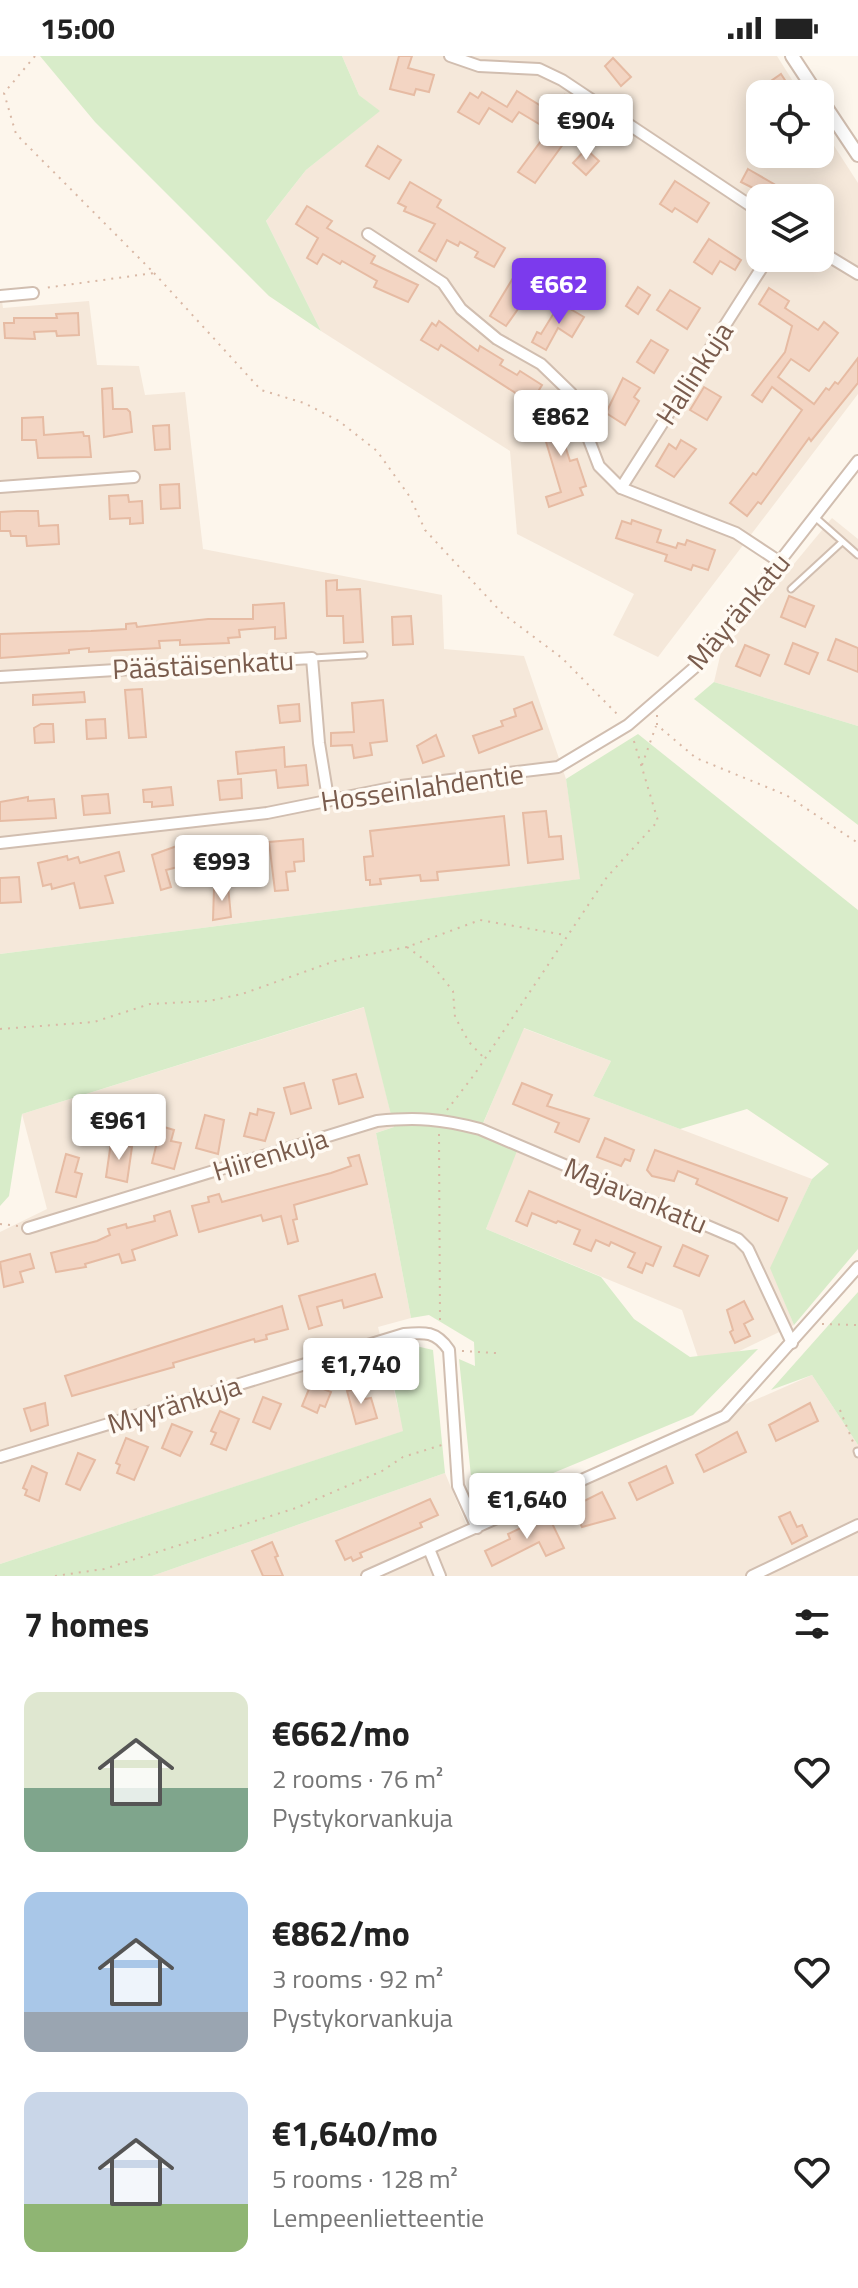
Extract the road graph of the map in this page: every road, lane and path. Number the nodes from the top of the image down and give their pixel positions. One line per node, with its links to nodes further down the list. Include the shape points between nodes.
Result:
1 (35, 56): 6 (path)
2 (450, 56): 4 (street, via 479,66)
3 (792, 56): 5 (street)
4 (524, 62): 10 (street, via 562,80)
5 (808, 80)
6 (4, 93): 7 (path); 14 (path, via 16,134)
7 (0, 98)
8 (834, 119): 9 (street)
9 (858, 155)
10 (746, 203)
11 (368, 234): 21 (street, via 443,283 461,309 497,339 541,364 571,393 599,466)
12 (834, 259): 15 (street)
13 (759, 272): 21 (street, Hallinkuja)
14 (154, 273): 16 (path, via 52,285); 31 (path, via 261,390 339,421 377,451 434,540 502,613 562,658)
15 (858, 274)
16 (33, 293): 17 (street)
17 (0, 296)
18 (858, 461): 22 (street, Mäyränkatu)
19 (134, 477): 20 (street)
20 (0, 487)
21 (621, 488): 25 (street, via 736,533)
22 (816, 518): 23 (lane); 25 (street, Mäyränkatu)
23 (842, 542): 24 (lane); 26 (lane)
24 (858, 555)
25 (780, 562): 30 (street, Mäyränkatu, via 702,661)
26 (791, 589)
27 (364, 655): 28 (lane)
28 (312, 658): 29 (street, Päästäisenkatu); 35 (street, Päästäisenkatu)
29 (0, 677)
30 (656, 701): 31 (street, Mäyränkatu); 32 (path)
31 (628, 725): 33 (path); 34 (street, Mäyränkatu)
32 (657, 725): 33 (path); 37 (path, via 696,758 786,795)
33 (642, 765): 38 (path, via 658,821 607,877)
34 (558, 767): 35 (street, Hosseinlahdentie)
35 (328, 798): 36 (street, Hosseinlahdentie, via 267,813)
36 (0, 843)
37 (858, 843)
38 (566, 936): 39 (path, via 480,920); 41 (path)
39 (407, 947): 40 (path, via 335,961 209,1001 150,1004 63,1027); 41 (path, via 433,966 453,991 455,1017)
40 (0, 1029)
41 (485, 1059): 43 (path)
42 (421, 1116): 43 (street, Majavankatu); 45 (street, Hiirenkuja, via 377,1121)
43 (440, 1119): 49 (path); 50 (street, Majavankatu, via 480,1129 738,1239 748,1249)
44 (0, 1224): 45 (path)
45 (28, 1228)
46 (858, 1267): 47 (street)
47 (809, 1323): 48 (path); 50 (street)
48 (858, 1325)
49 (440, 1336): 51 (street); 56 (street, Myyränkuja, via 404,1334)
50 (792, 1343): 58 (street, via 725,1416)
51 (449, 1350): 52 (path); 54 (street)
52 (496, 1353)
53 (840, 1410): 55 (path)
54 (453, 1442): 58 (street, via 458,1486); 60 (path, via 403,1457 296,1508 104,1569)
55 (857, 1452)
56 (0, 1457)
57 (858, 1525): 63 (street)
58 (477, 1528): 59 (street)
59 (429, 1549): 61 (street); 62 (street)
60 (55, 1576)
61 (367, 1576)
62 (440, 1576)
63 (752, 1576)

